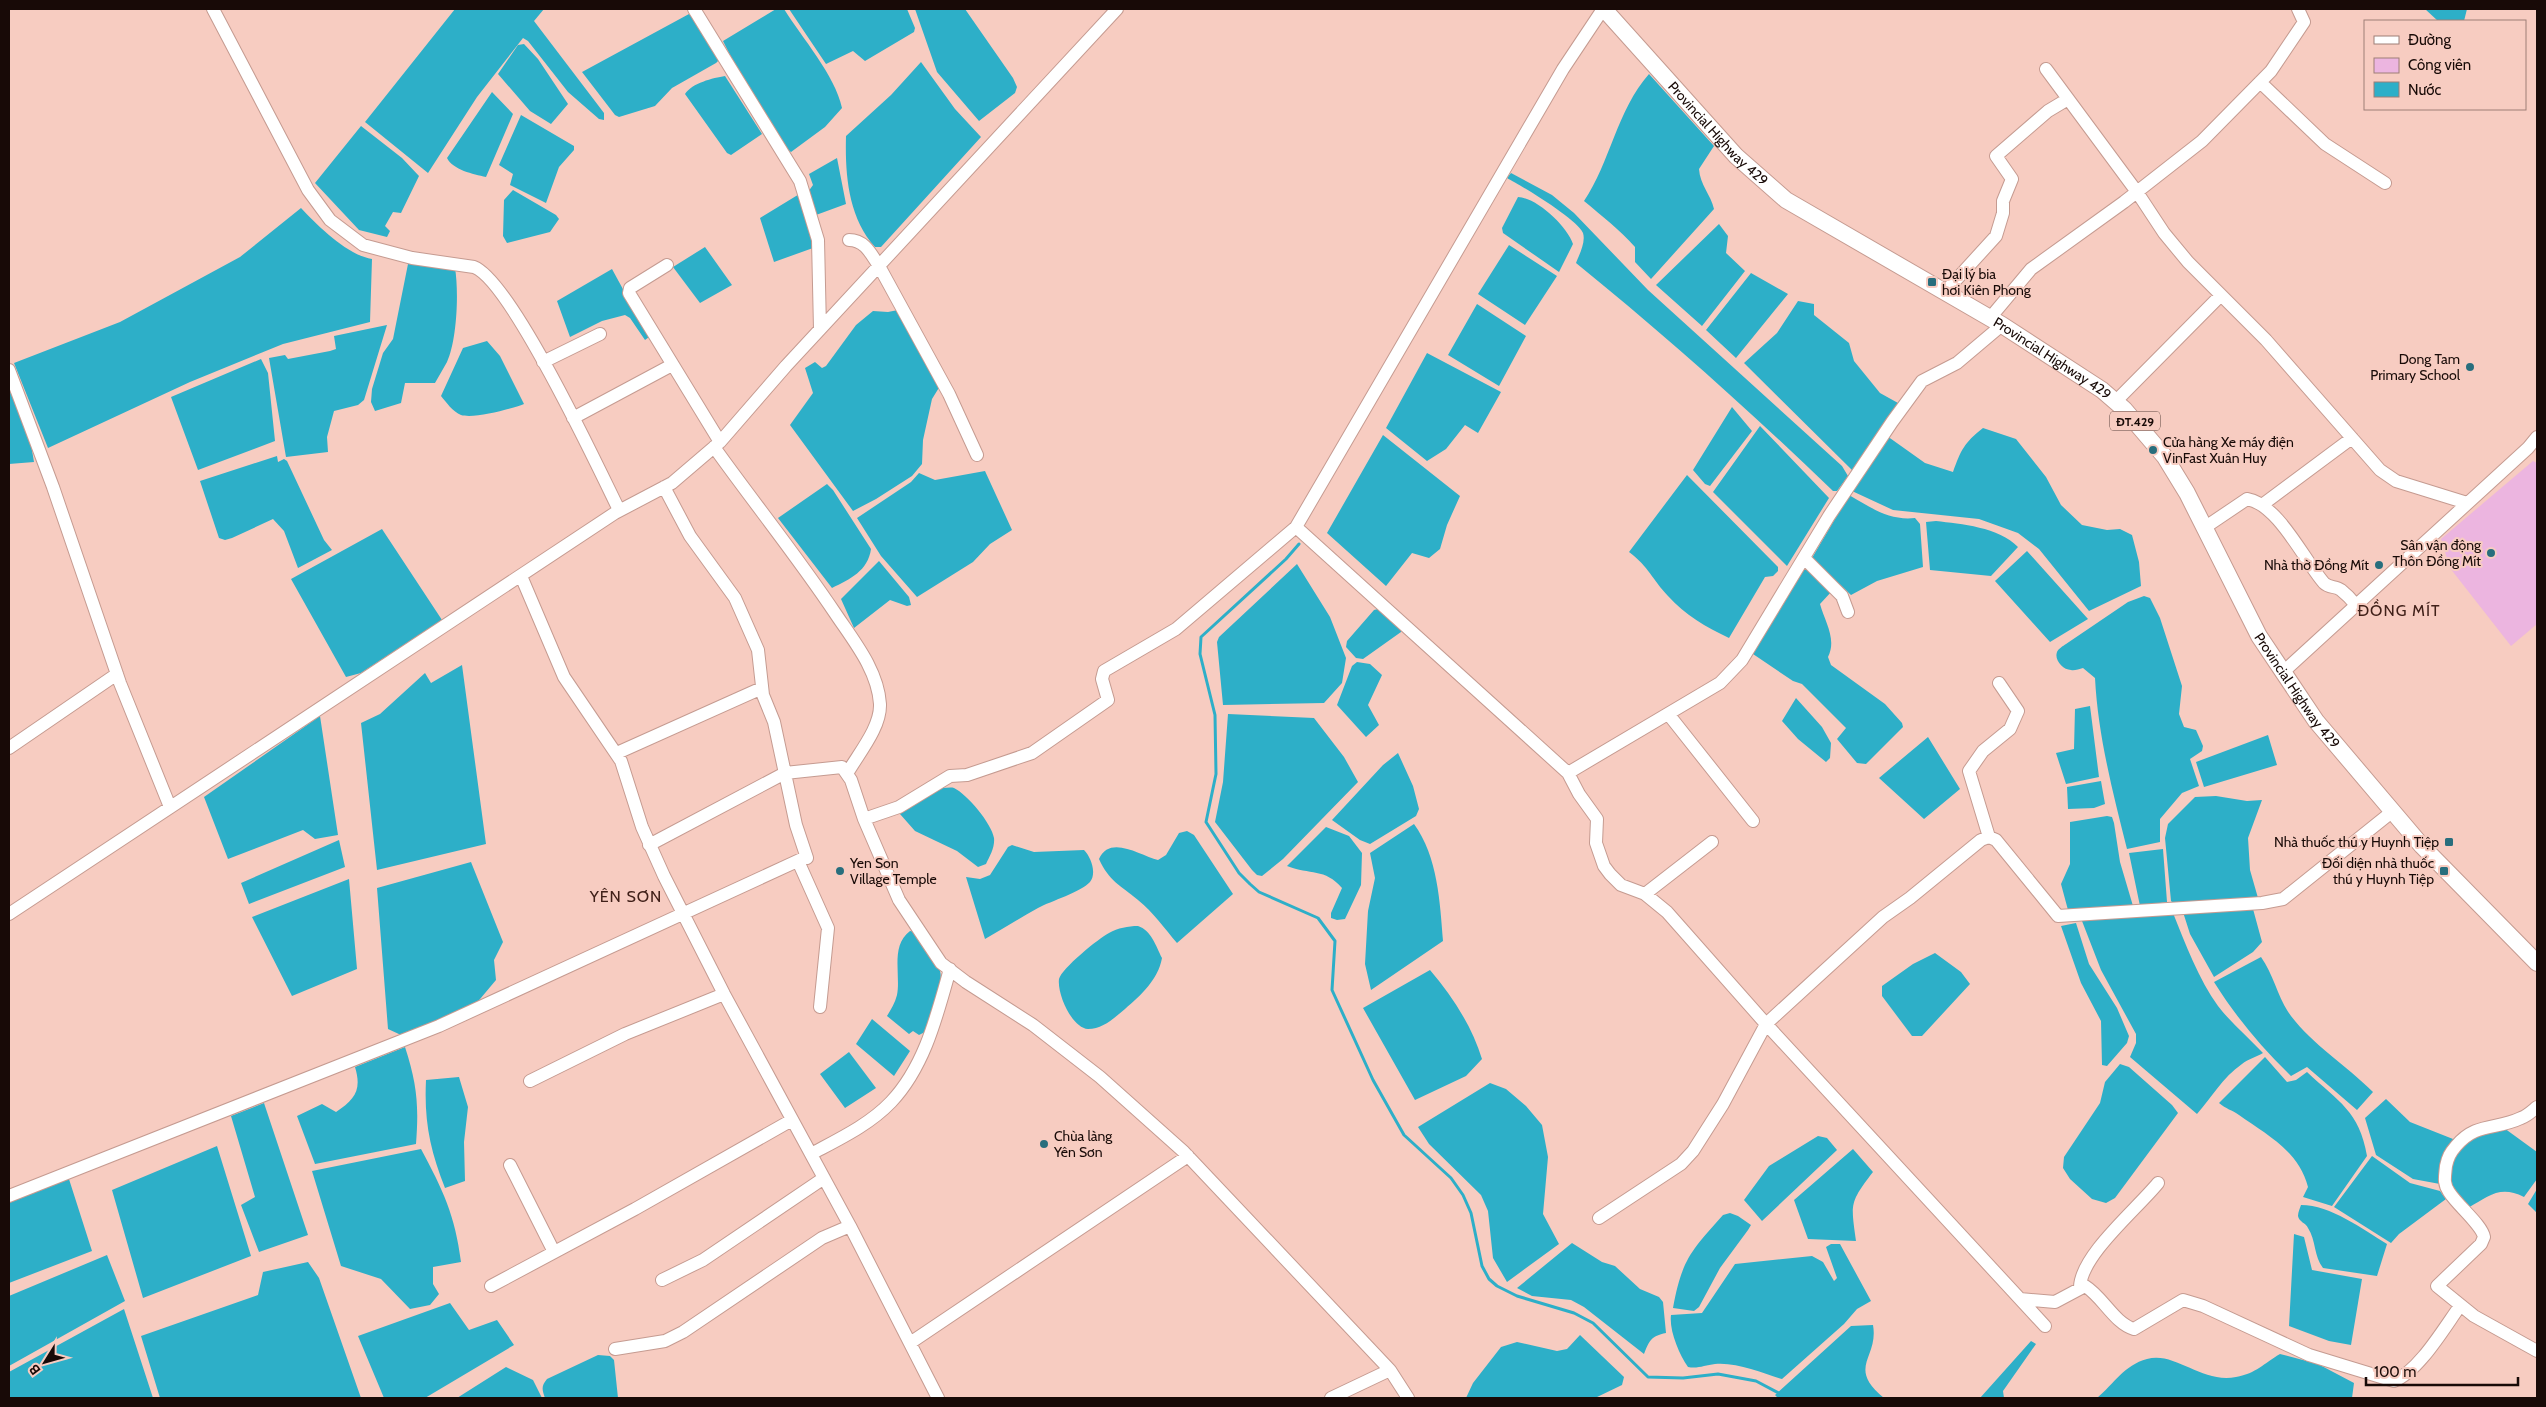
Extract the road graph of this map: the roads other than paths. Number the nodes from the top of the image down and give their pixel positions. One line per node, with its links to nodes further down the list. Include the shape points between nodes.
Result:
1 (213, 9): 19 (street, via 308,190 330,220 363,245 412,258 480,269 514,311)
2 (694, 9): 17 (street, via 800,181 818,240)
3 (1118, 9): 13 (street)
4 (1603, 9): 14 (main road, Provincial Highway 429 / ĐT.429, via 1758,178 1812,216); 33 (street, via 1563,68)
5 (2298, 9): 7 (street, via 2304,22)
6 (2046, 69): 8 (street)
7 (2260, 82): 9 (street, via 2326,144); 10 (street, via 2202,141)
8 (2068, 99): 10 (street); 14 (street, via 2048,111 1996,156 2012,179 2003,201 1996,236)
9 (2385, 183)
10 (2137, 192): 15 (street, via 2188,262); 16 (street, via 2030,269)
11 (849, 240): 13 (street, via 865,246)
12 (667, 265): 20 (street, via 629,291)
13 (879, 266): 17 (street); 28 (street, via 949,394)
14 (1945, 292): 16 (main road, Provincial Highway 429 / ĐT.429)
15 (2221, 294): 22 (street); 25 (street)
16 (1996, 321): 22 (main road, Provincial Highway 429 / ĐT.429); 35 (street, via 1957,363 1922,382 1892,422)
17 (820, 329): 26 (street)
18 (600, 334): 19 (street)
19 (543, 362): 23 (street)
20 (672, 365): 23 (street); 26 (street)
21 (9, 370): 40 (street)
22 (2116, 401): 34 (main road, Provincial Highway 429 / ĐT.429, via 2165,457)
23 (573, 418): 32 (street)
24 (2537, 437): 27 (street)
25 (2352, 438): 30 (street, via 2380,470 2396,480); 31 (street)
26 (717, 445): 29 (street, via 694,467); 46 (street, via 801,563 864,657 873,676 880,706 878,718)
27 (2532, 451): 30 (street)
28 (977, 455)
29 (664, 487): 32 (street); 42 (street, via 690,536 735,598 758,650)
30 (2467, 503): 37 (street)
31 (2262, 505): 34 (street, via 2247,499); 37 (street, via 2284,528 2326,584 2340,589)
32 (619, 510): 36 (street)
33 (1296, 527): 48 (street); 51 (street, via 1176,628 1104,672 1102,679 1108,700 1032,753 967,775 950,776 899,807)
34 (2204, 528): 39 (main road, Provincial Highway 429 / ĐT.429, via 2259,636)
35 (1804, 558): 38 (street, via 1842,596); 43 (street, via 1742,660 1720,683)
36 (521, 576): 45 (street, via 564,677); 49 (street)
37 (2355, 604): 39 (street)
38 (1848, 612)
39 (2282, 673): 50 (main road, Provincial Highway 429 / ĐT.429, via 2316,721)
40 (118, 674): 44 (street); 49 (street)
41 (1999, 683): 53 (street, via 2018,711 2010,729 1983,751 1969,771)
42 (762, 688): 45 (street); 47 (street, via 774,722)
43 (1669, 715): 48 (street); 52 (street)
44 (9, 748)
45 (617, 753): 55 (street, via 628,777)
46 (848, 772): 47 (street, via 842,766 834,766); 51 (street)
47 (785, 773): 55 (street); 56 (street)
48 (1568, 773): 57 (street, via 1597,819 1596,843 1604,866 1621,885)
49 (170, 807): 59 (street)
50 (2393, 811): 53 (street, via 2283,899 2262,903 2058,916 1996,840); 60 (main road, Provincial Highway 429 / ĐT.429, via 2422,846)
51 (864, 818): 61 (street, via 899,900 941,963)
52 (1752, 821)
53 (1989, 837): 64 (street, via 1882,917)
54 (1712, 842): 57 (street)
55 (649, 845): 58 (street)
56 (804, 858): 58 (street); 63 (street, via 828,928)
57 (1644, 894): 64 (street, via 1667,912)
58 (684, 912): 62 (street); 73 (street, via 439,1026)
59 (9, 914)
60 (2537, 963)
61 (950, 969): 68 (street, via 934,1026 920,1058 892,1101 853,1132); 69 (street, via 1100,1077)
62 (724, 994): 65 (street, via 625,1034); 67 (street)
63 (820, 1008)
64 (1766, 1024): 74 (street, via 1722,1104 1681,1164); 80 (street)
65 (530, 1080)
66 (2537, 1107): 81 (street, via 2522,1118 2499,1126 2482,1127 2465,1135 2448,1156 2444,1182 2464,1212 2479,1225 2484,1237 2481,1244 2437,1286)
67 (792, 1120): 68 (street); 76 (street)
68 (811, 1154): 71 (street)
69 (1188, 1156): 83 (street); 86 (street)
70 (510, 1165): 76 (street)
71 (824, 1178): 75 (street); 77 (street, via 703,1260)
72 (2158, 1183): 79 (street, via 2090,1258 2080,1276)
73 (9, 1196)
74 (1599, 1218)
75 (850, 1226): 83 (street); 84 (street, via 822,1238 683,1332 665,1341)
76 (554, 1252): 78 (street)
77 (662, 1280)
78 (491, 1286)
79 (2080, 1287): 80 (street, via 2055,1302); 81 (street, via 2093,1291 2121,1322 2134,1330 2183,1300 2203,1306 2309,1355 2394,1381 2404,1377 2416,1364)
80 (2020, 1299): 82 (street)
81 (2460, 1306): 85 (street)
82 (2045, 1326)
83 (910, 1344): 87 (street)
84 (615, 1349)
85 (2537, 1351)
86 (1390, 1370): 88 (street); 89 (street)
87 (938, 1398)
88 (1331, 1398)
89 (1408, 1398)

